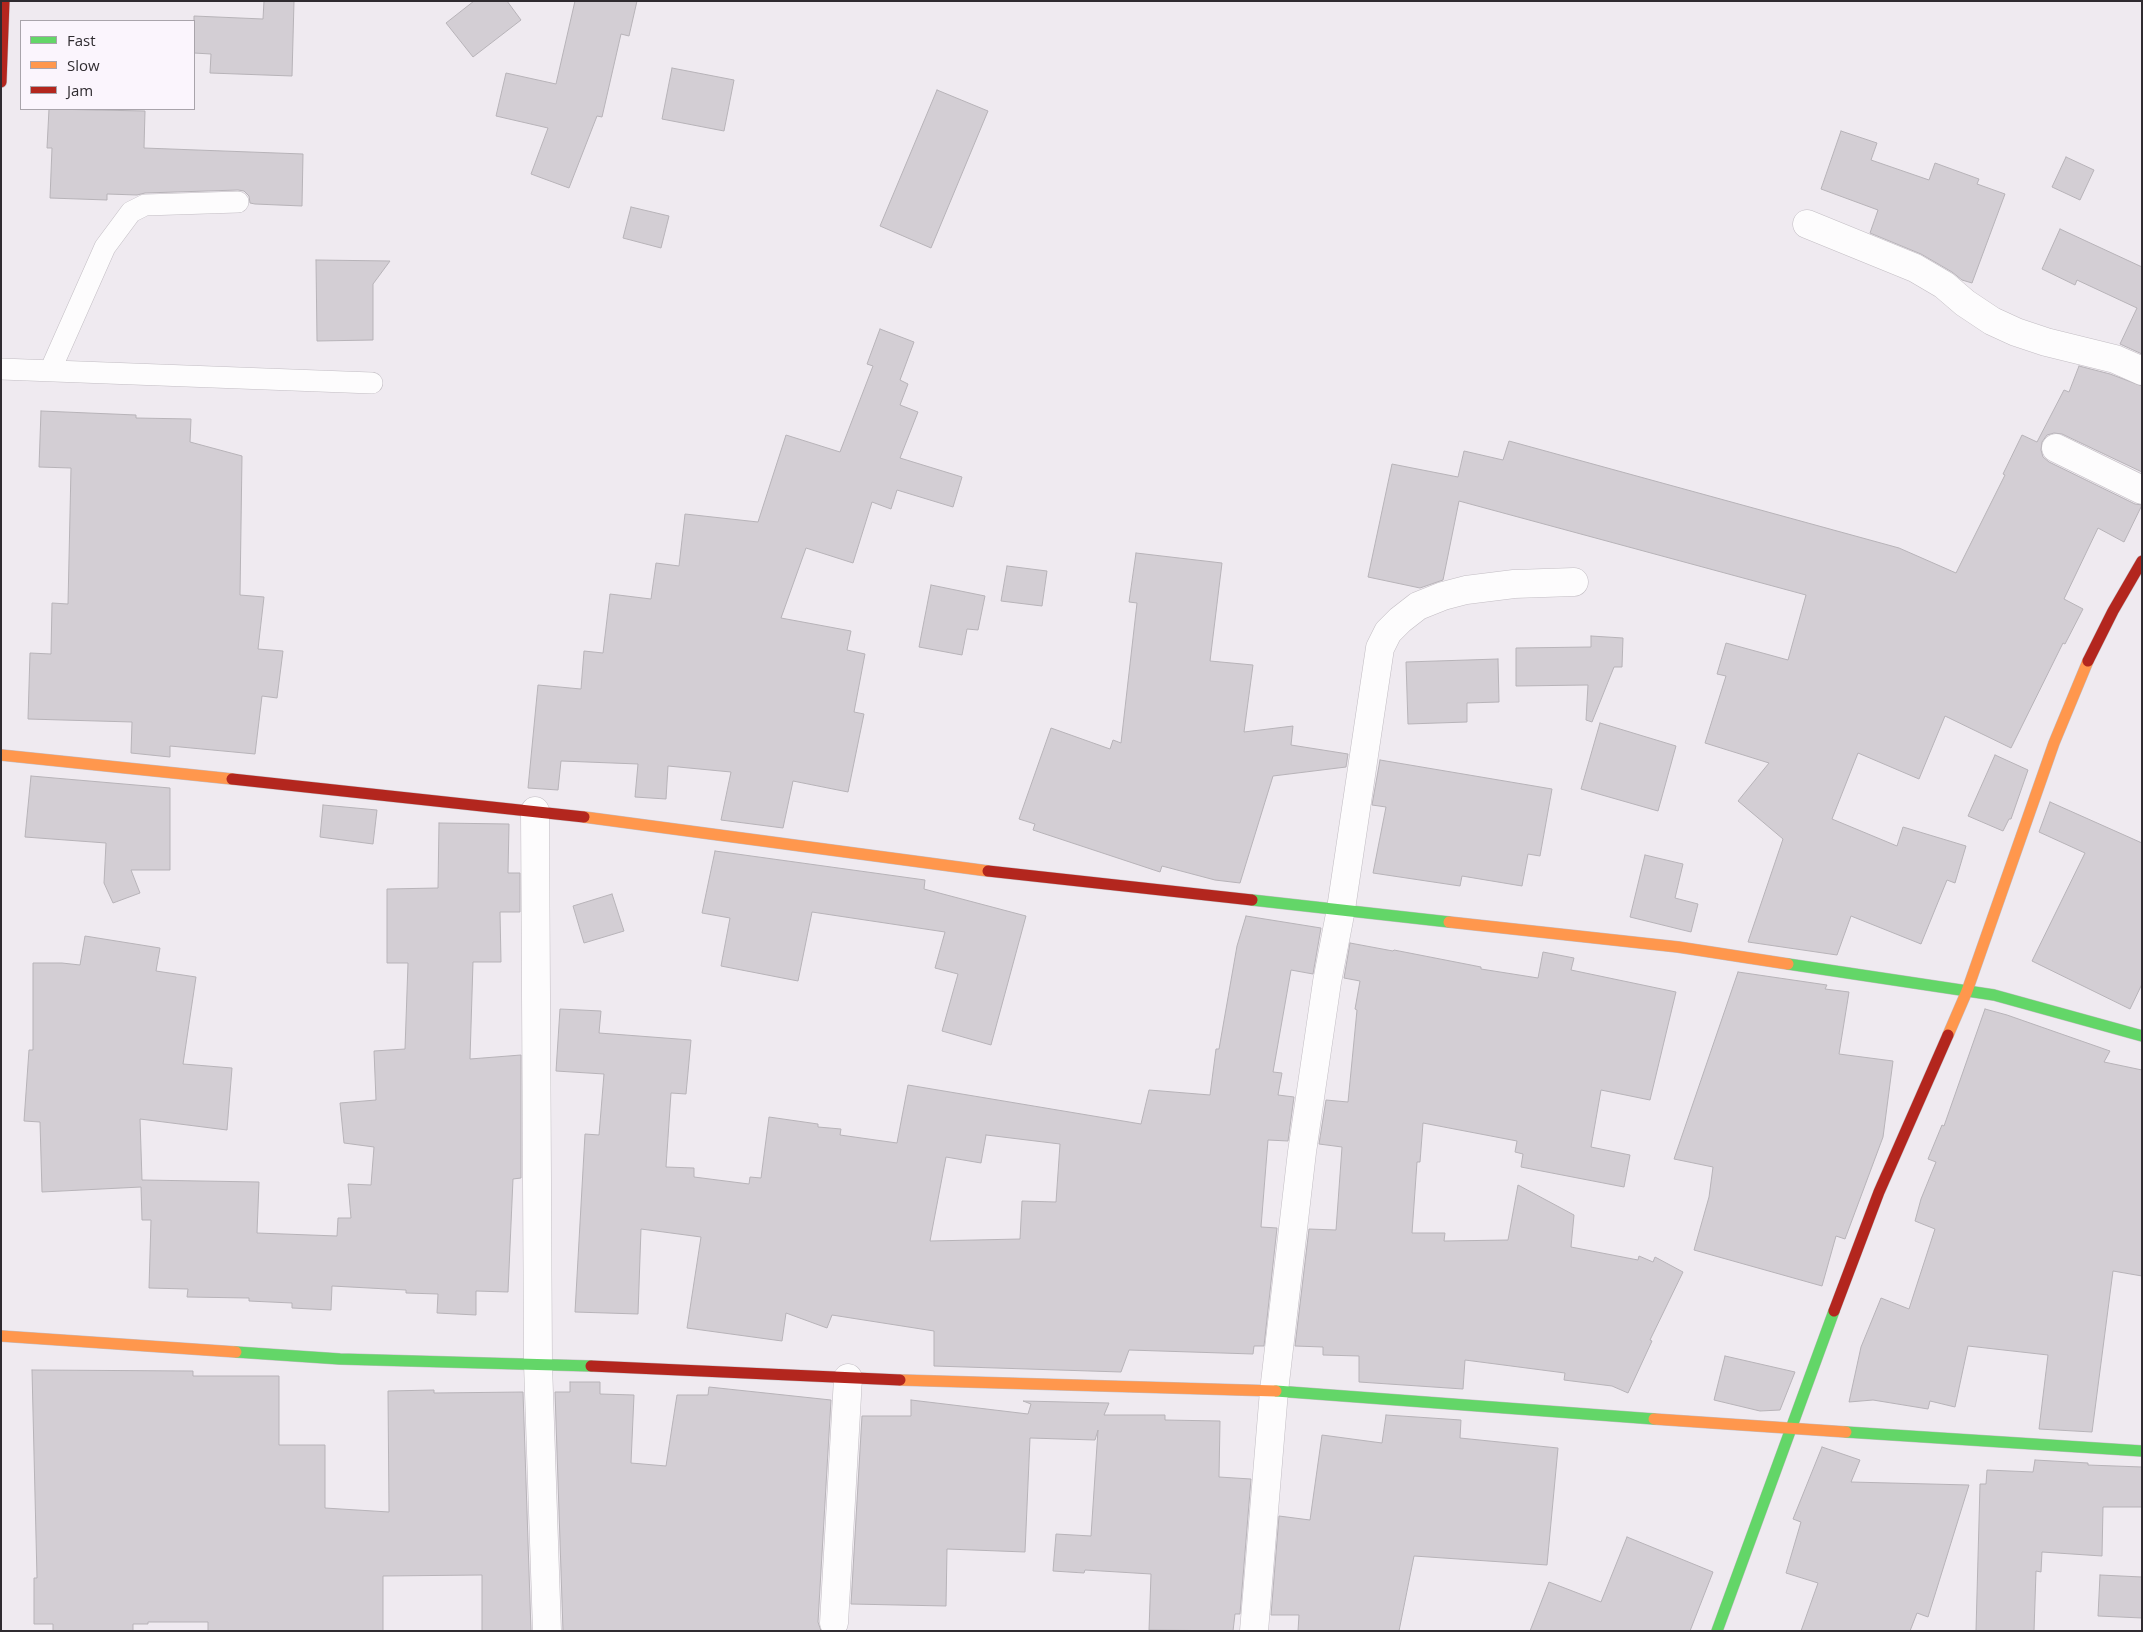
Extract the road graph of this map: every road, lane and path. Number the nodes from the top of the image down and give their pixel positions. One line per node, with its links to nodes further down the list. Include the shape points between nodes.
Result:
1 (4, 1): 2 (street)
2 (1, 82)
3 (238, 202): 6 (lane, via 146,206 131,212 104,247)
4 (1807, 224): 7 (street, via 1915,268 1992,321 2016,332 2115,359)
5 (1, 369): 6 (lane)
6 (50, 370): 8 (lane)
7 (2142, 371)
8 (372, 383)
9 (2056, 448): 10 (street)
10 (2142, 490)
11 (2142, 561): 16 (street, via 2113,611 2072,697 2042,772)
12 (1574, 582): 15 (street, via 1514,584 1443,596 1418,606 1388,632 1380,648)
13 (1, 755): 14 (street)
14 (535, 811): 15 (street, via 982,870); 19 (street)
15 (1342, 909): 16 (street, via 1678,947); 21 (street, via 1327,982 1302,1152)
16 (1967, 991): 17 (street, via 2030,1004); 22 (street, via 1891,1161)
17 (2142, 1036)
18 (1, 1336): 19 (street, via 340,1358)
19 (538, 1364): 20 (street); 25 (street)
20 (848, 1378): 21 (street); 24 (street)
21 (1274, 1391): 22 (street); 26 (street)
22 (1790, 1429): 23 (street); 27 (street)
23 (2142, 1451)
24 (834, 1623)
25 (547, 1631)
26 (1254, 1631)
27 (1717, 1631)

